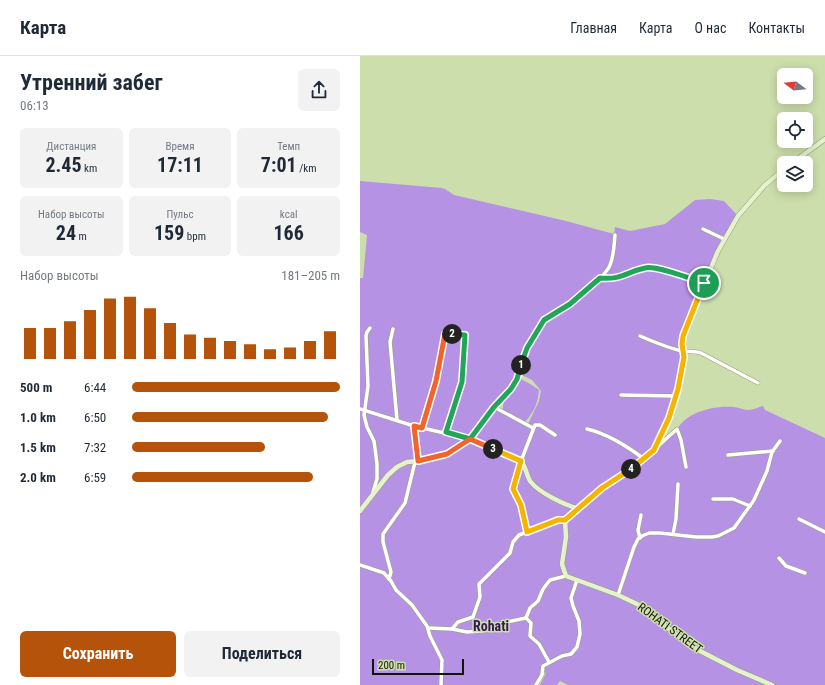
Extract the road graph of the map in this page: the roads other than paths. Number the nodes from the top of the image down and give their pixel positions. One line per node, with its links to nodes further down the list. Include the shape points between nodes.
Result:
1 (825, 139): 2 (street)
2 (802, 156)
3 (777, 175): 6 (street, via 742,209)
4 (703, 229): 6 (street)
5 (615, 235): 7 (street, via 610,264)
6 (724, 239): 8 (street)
7 (600, 278): 8 (street, via 619,278 650,267); 16 (street, via 570,304 546,318 527,348 515,382)
8 (704, 283): 12 (street, via 683,336)
9 (370, 328): 18 (street, via 366,336 368,386)
10 (393, 329): 19 (street, via 390,342)
11 (640, 336): 12 (street)
12 (684, 352): 13 (street, via 701,353); 15 (street)
13 (758, 383)
14 (621, 395): 15 (street)
15 (676, 396): 28 (street)
16 (494, 407): 22 (street); 26 (street)
17 (360, 409): 18 (street)
18 (365, 410): 19 (street); 36 (street, via 365,420 374,442 377,464 377,479)
19 (397, 420): 20 (street)
20 (414, 426): 21 (street); 33 (street)
21 (422, 428): 24 (street); 24 (street, via 436,381 445,334 465,335 462,382)
22 (533, 428): 25 (street, via 535,424 540,425); 32 (street)
23 (588, 429): 31 (street, via 622,443)
24 (446, 432): 26 (street)
25 (555, 435)
26 (470, 439): 32 (street); 33 (street, via 447,454)
27 (780, 441): 29 (street)
28 (654, 450): 31 (street); 34 (street, via 677,430 682,440)
29 (773, 451): 30 (street); 38 (street, via 767,471)
30 (728, 455)
31 (644, 459): 39 (street, via 602,488)
32 (521, 461): 39 (street, via 534,485 562,503); 44 (street, via 513,489 521,505)
33 (416, 462): 36 (street, via 401,464 394,469); 52 (street, via 405,503 383,534 391,572)
34 (686, 467)
35 (678, 484): 46 (street)
36 (371, 497): 40 (street)
37 (712, 499): 38 (street, via 733,499)
38 (750, 506): 46 (street, via 734,528 718,536)
39 (579, 509): 43 (street)
40 (360, 511)
41 (641, 515): 47 (street, via 638,530)
42 (799, 519): 45 (street)
43 (565, 520): 44 (street, via 558,520); 51 (street, via 566,537 562,564)
44 (527, 532): 57 (street, via 516,538 511,552 479,584 480,597 473,617 458,622)
45 (825, 532)
46 (673, 534): 47 (street, via 649,533)
47 (640, 538): 54 (street)
48 (779, 558): 50 (street, via 786,566)
49 (360, 565): 52 (street, via 383,572)
50 (805, 573)
51 (566, 576): 53 (street, ROHATI STREET); 55 (street, via 550,580)
52 (389, 579): 56 (street)
53 (577, 580): 54 (street, ROHATI STREET); 58 (street, via 571,598 579,621 577,648 571,654)
54 (618, 595): 61 (street, ROHATI STREET, via 639,605 700,651)
55 (526, 618): 57 (street, via 481,631 462,632); 58 (street, via 530,623 530,636 539,644)
56 (428, 628): 57 (street); 59 (street, via 442,660)
57 (452, 628)
58 (549, 662): 60 (street, via 543,666 542,675)
59 (441, 685)
60 (536, 685)
61 (772, 685)

